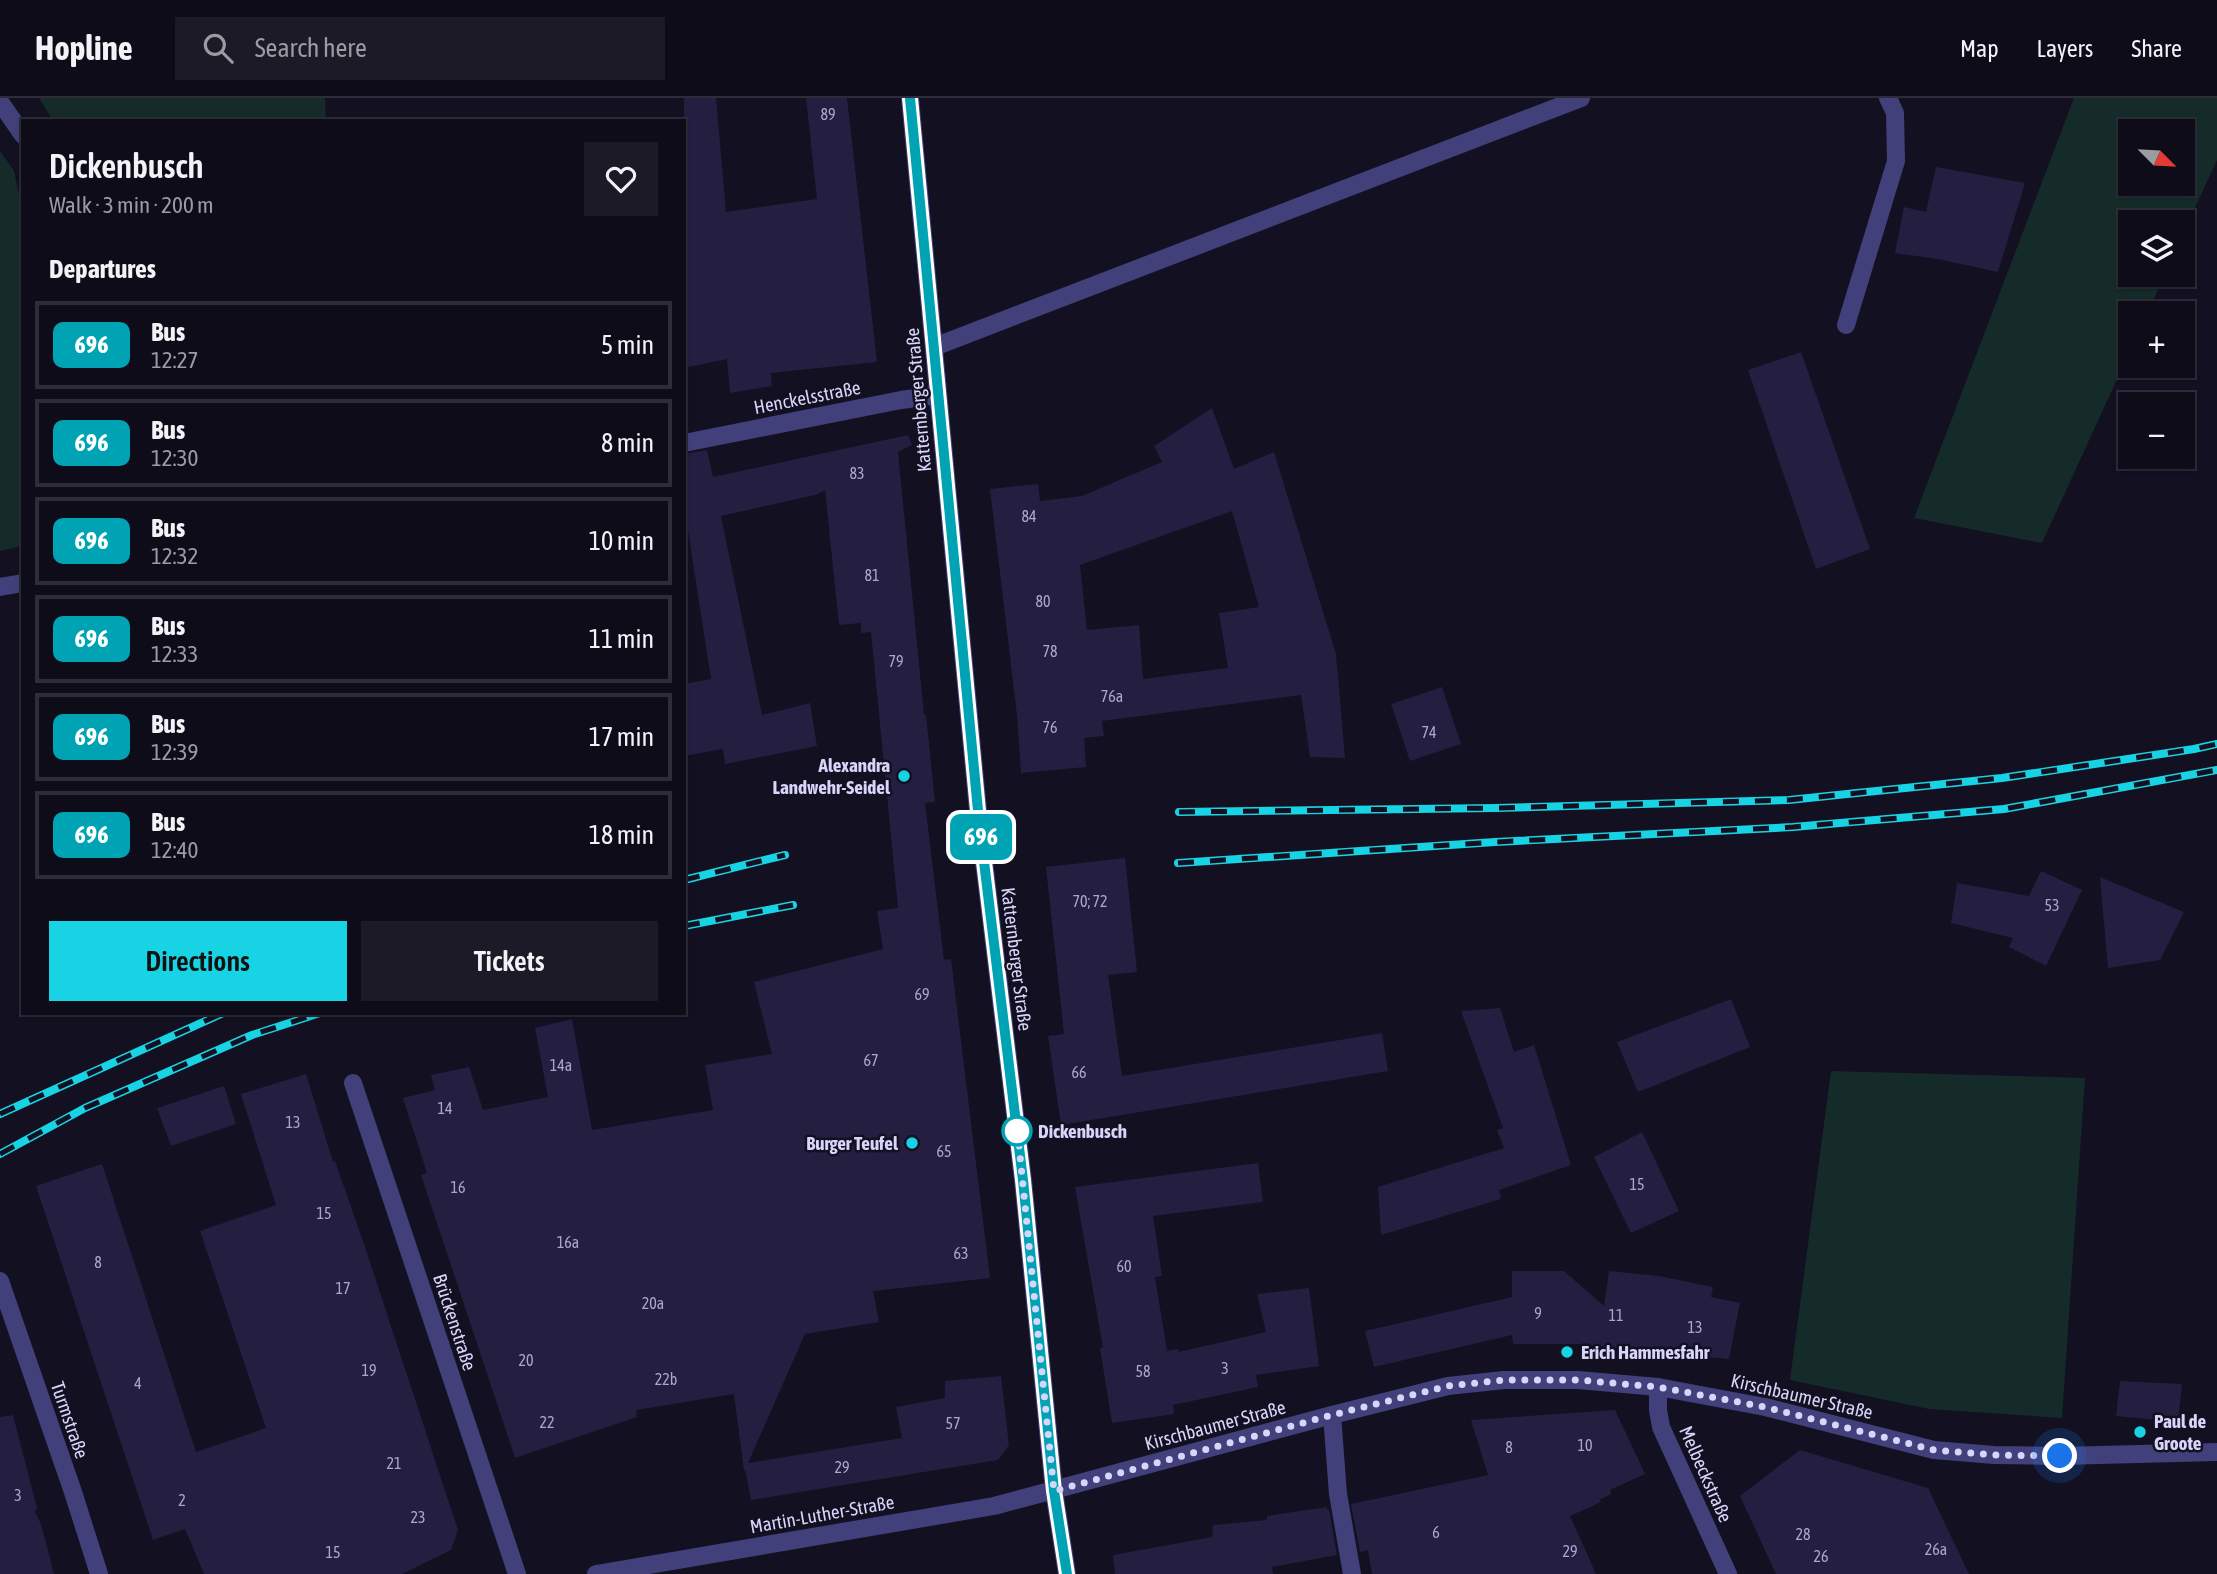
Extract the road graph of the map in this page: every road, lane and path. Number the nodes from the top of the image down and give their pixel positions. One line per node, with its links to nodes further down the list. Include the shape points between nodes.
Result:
1 (910, 98): 7 (street, Katternberger Straße)
2 (1581, 98): 7 (street)
3 (1888, 98): 6 (street, via 1895,113 1896,161)
4 (0, 102): 5 (street)
5 (21, 132)
6 (1846, 325)
7 (934, 347): 8 (street, Katternberger Straße)
8 (938, 395): 9 (street, Henckelsstraße); 17 (street, Katternberger Straße, via 979,821 1023,1180)
9 (686, 443)
10 (21, 583): 11 (street)
11 (0, 587)
12 (353, 1083): 19 (street, Brückenstraße)
13 (0, 1281): 18 (street, Turmstraße)
14 (1658, 1387): 15 (street, Kirschbaumer Straße, via 1504,1380 1448,1386); 16 (street, Kirschbaumer Straße, via 1765,1407 1934,1450 2060,1456); 23 (street, Melbeckstraße, via 1661,1427)
15 (1332, 1415): 17 (street, Kirschbaumer Straße); 22 (street, via 1338,1494)
16 (2217, 1452)
17 (1054, 1491): 20 (street, Martin-Luther-Straße, via 994,1506); 21 (street, Katternberger Straße)
18 (99, 1574)
19 (517, 1574)
20 (596, 1574)
21 (1067, 1574)
22 (1352, 1574)
23 (1728, 1574)

